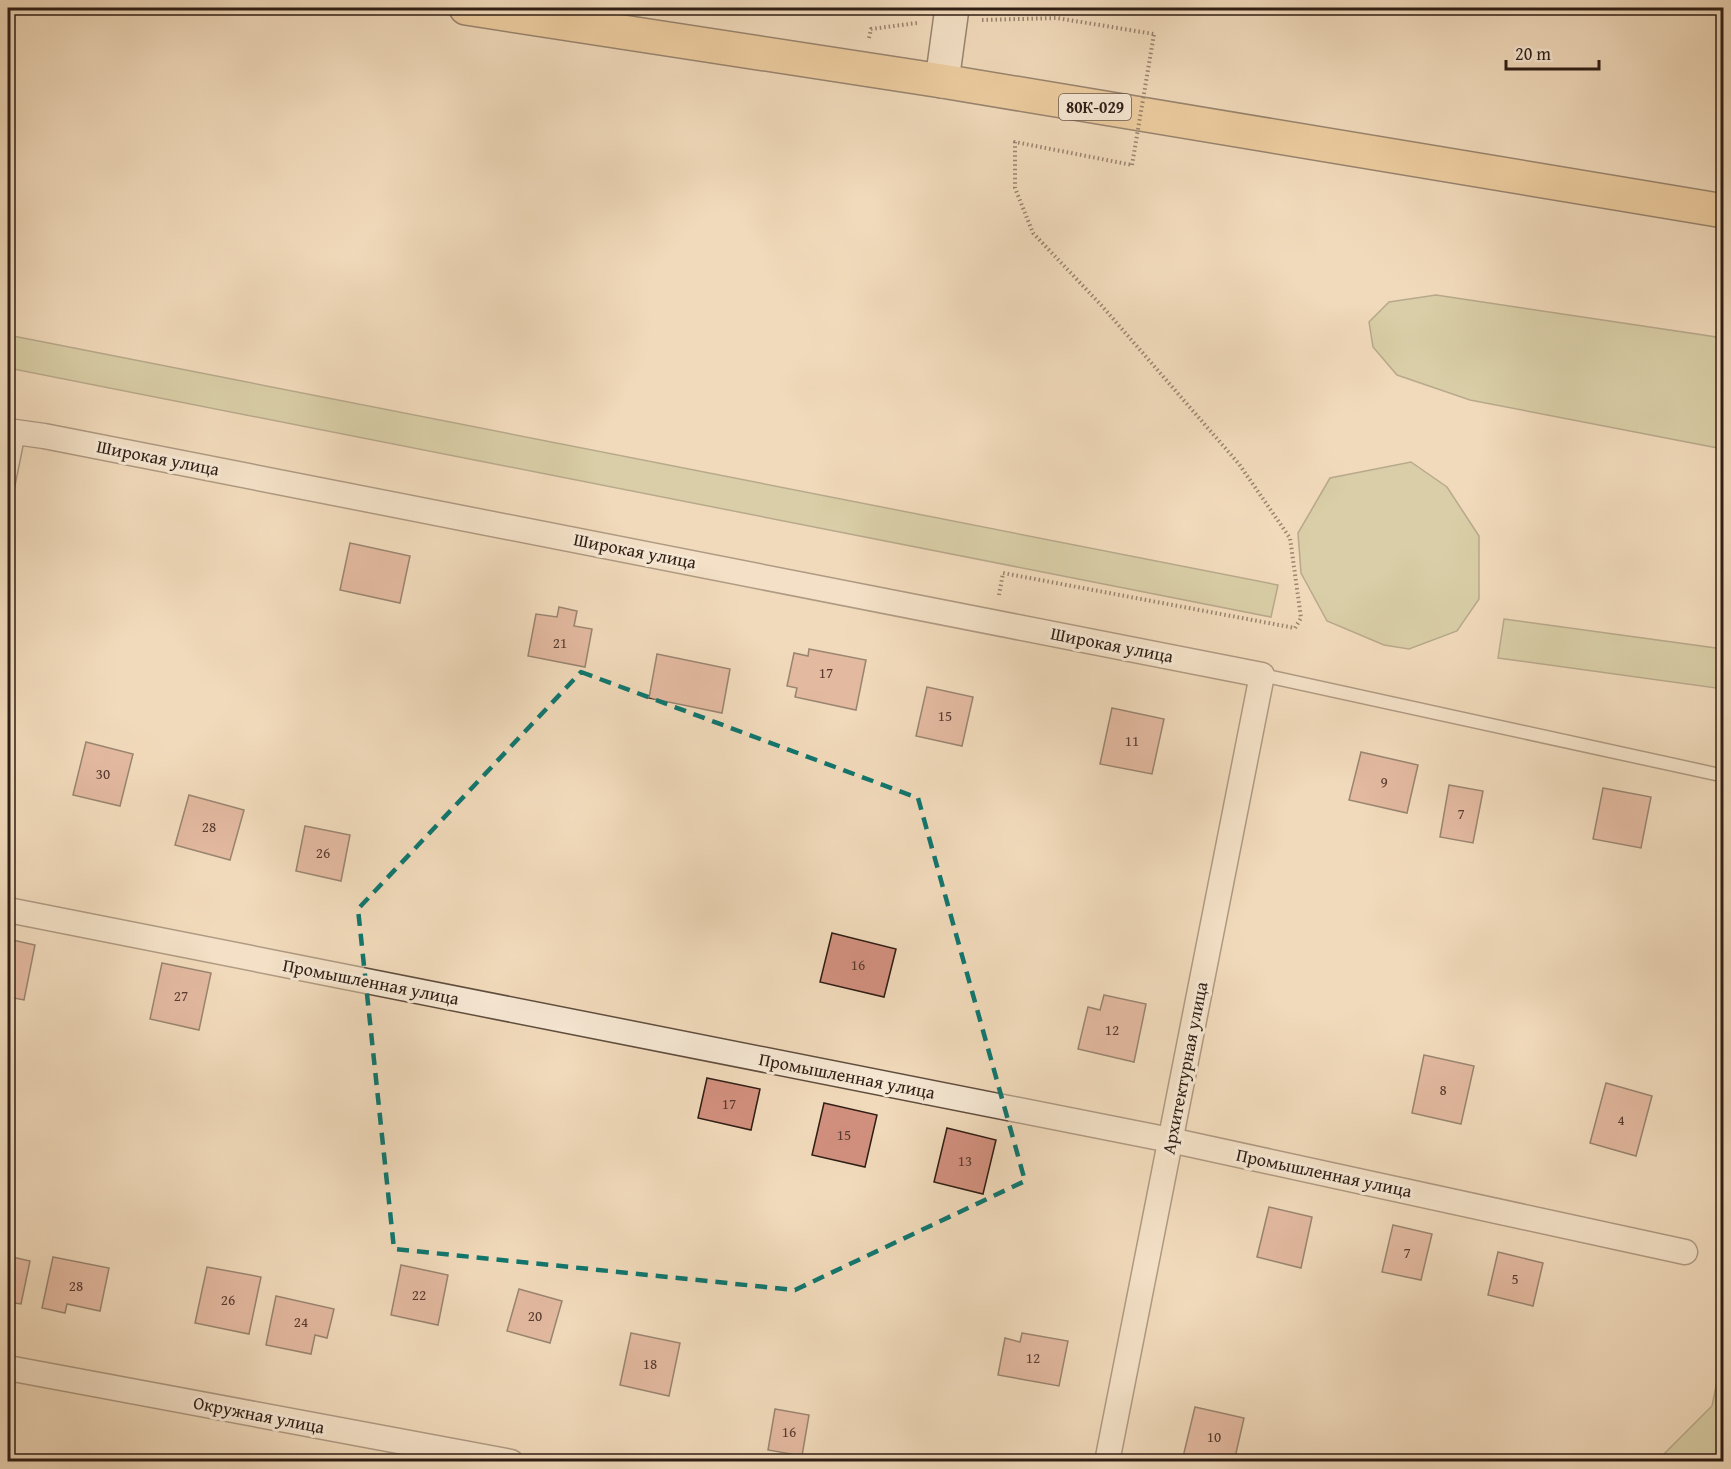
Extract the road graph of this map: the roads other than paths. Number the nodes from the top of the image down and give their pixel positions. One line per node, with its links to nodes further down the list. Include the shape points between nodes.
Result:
1 (466, 8): 3 (main road, 80К-029)
2 (952, 8): 3 (street)
3 (942, 81): 4 (main road, 80К-029)
4 (1724, 212)
5 (13, 431): 6 (lane); 7 (street, Широкая улица)
6 (8, 486)
7 (1262, 675): 8 (lane); 10 (street, Архитектурная улица)
8 (1720, 775)
9 (8, 910): 10 (street, Промышленная улица)
10 (1170, 1140): 11 (street, Промышленная улица); 14 (street, Архитектурная улица)
11 (1685, 1252)
12 (8, 1368): 13 (street, Окружная улица)
13 (511, 1461)
14 (1107, 1461)

